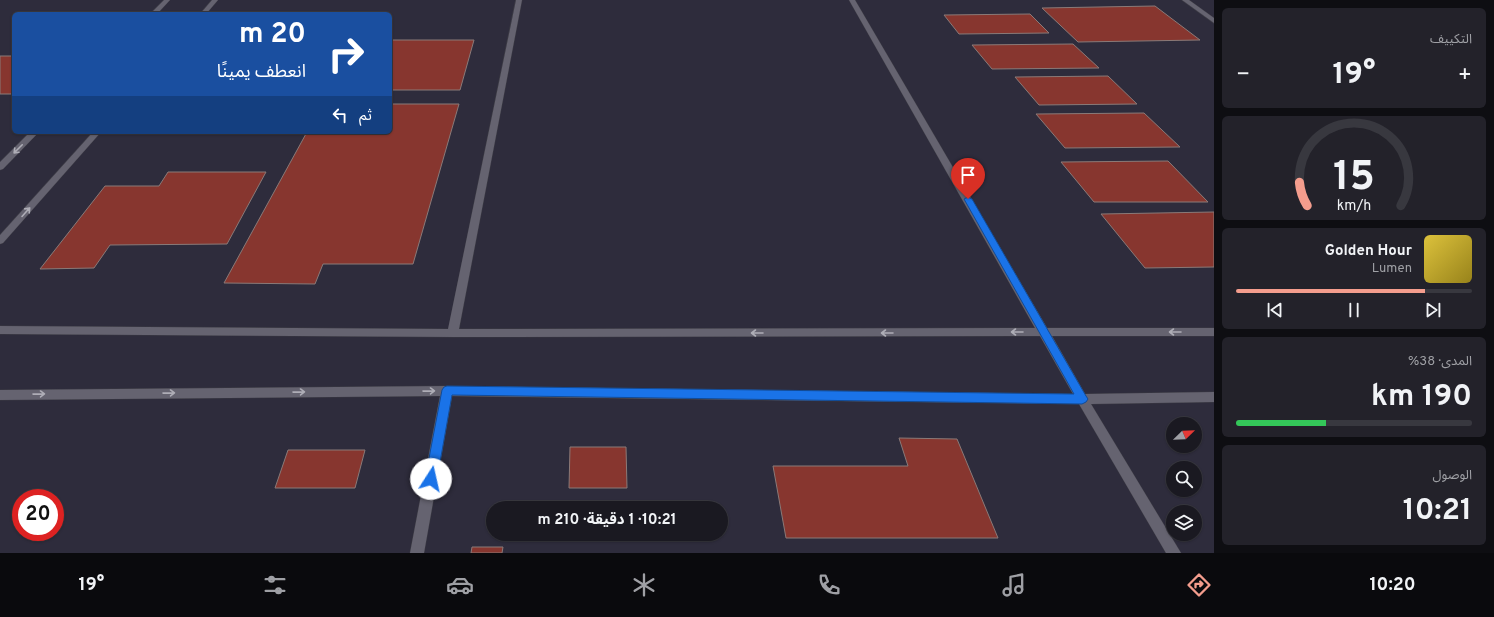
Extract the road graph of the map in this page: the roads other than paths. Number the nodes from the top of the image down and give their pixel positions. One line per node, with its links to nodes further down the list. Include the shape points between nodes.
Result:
1 (168, 0): 6 (street)
2 (215, 0): 7 (street)
3 (519, 0): 16 (street)
4 (852, 0): 14 (street)
5 (1185, 0): 8 (street)
6 (155, 12)
7 (205, 12)
8 (1214, 21)
9 (33, 134): 11 (street, one-way to 11)
10 (95, 134): 12 (street, one-way to 10)
11 (0, 167)
12 (0, 241)
13 (0, 330): 16 (street)
14 (1045, 332): 15 (street, one-way to 14); 16 (street, one-way to 16); 20 (street)
15 (1214, 332)
16 (453, 333)
17 (447, 390): 18 (street, one-way to 17); 20 (street); 21 (street)
18 (0, 395)
19 (1214, 397): 20 (street)
20 (1082, 399): 22 (street)
21 (417, 553)
22 (1174, 553)

